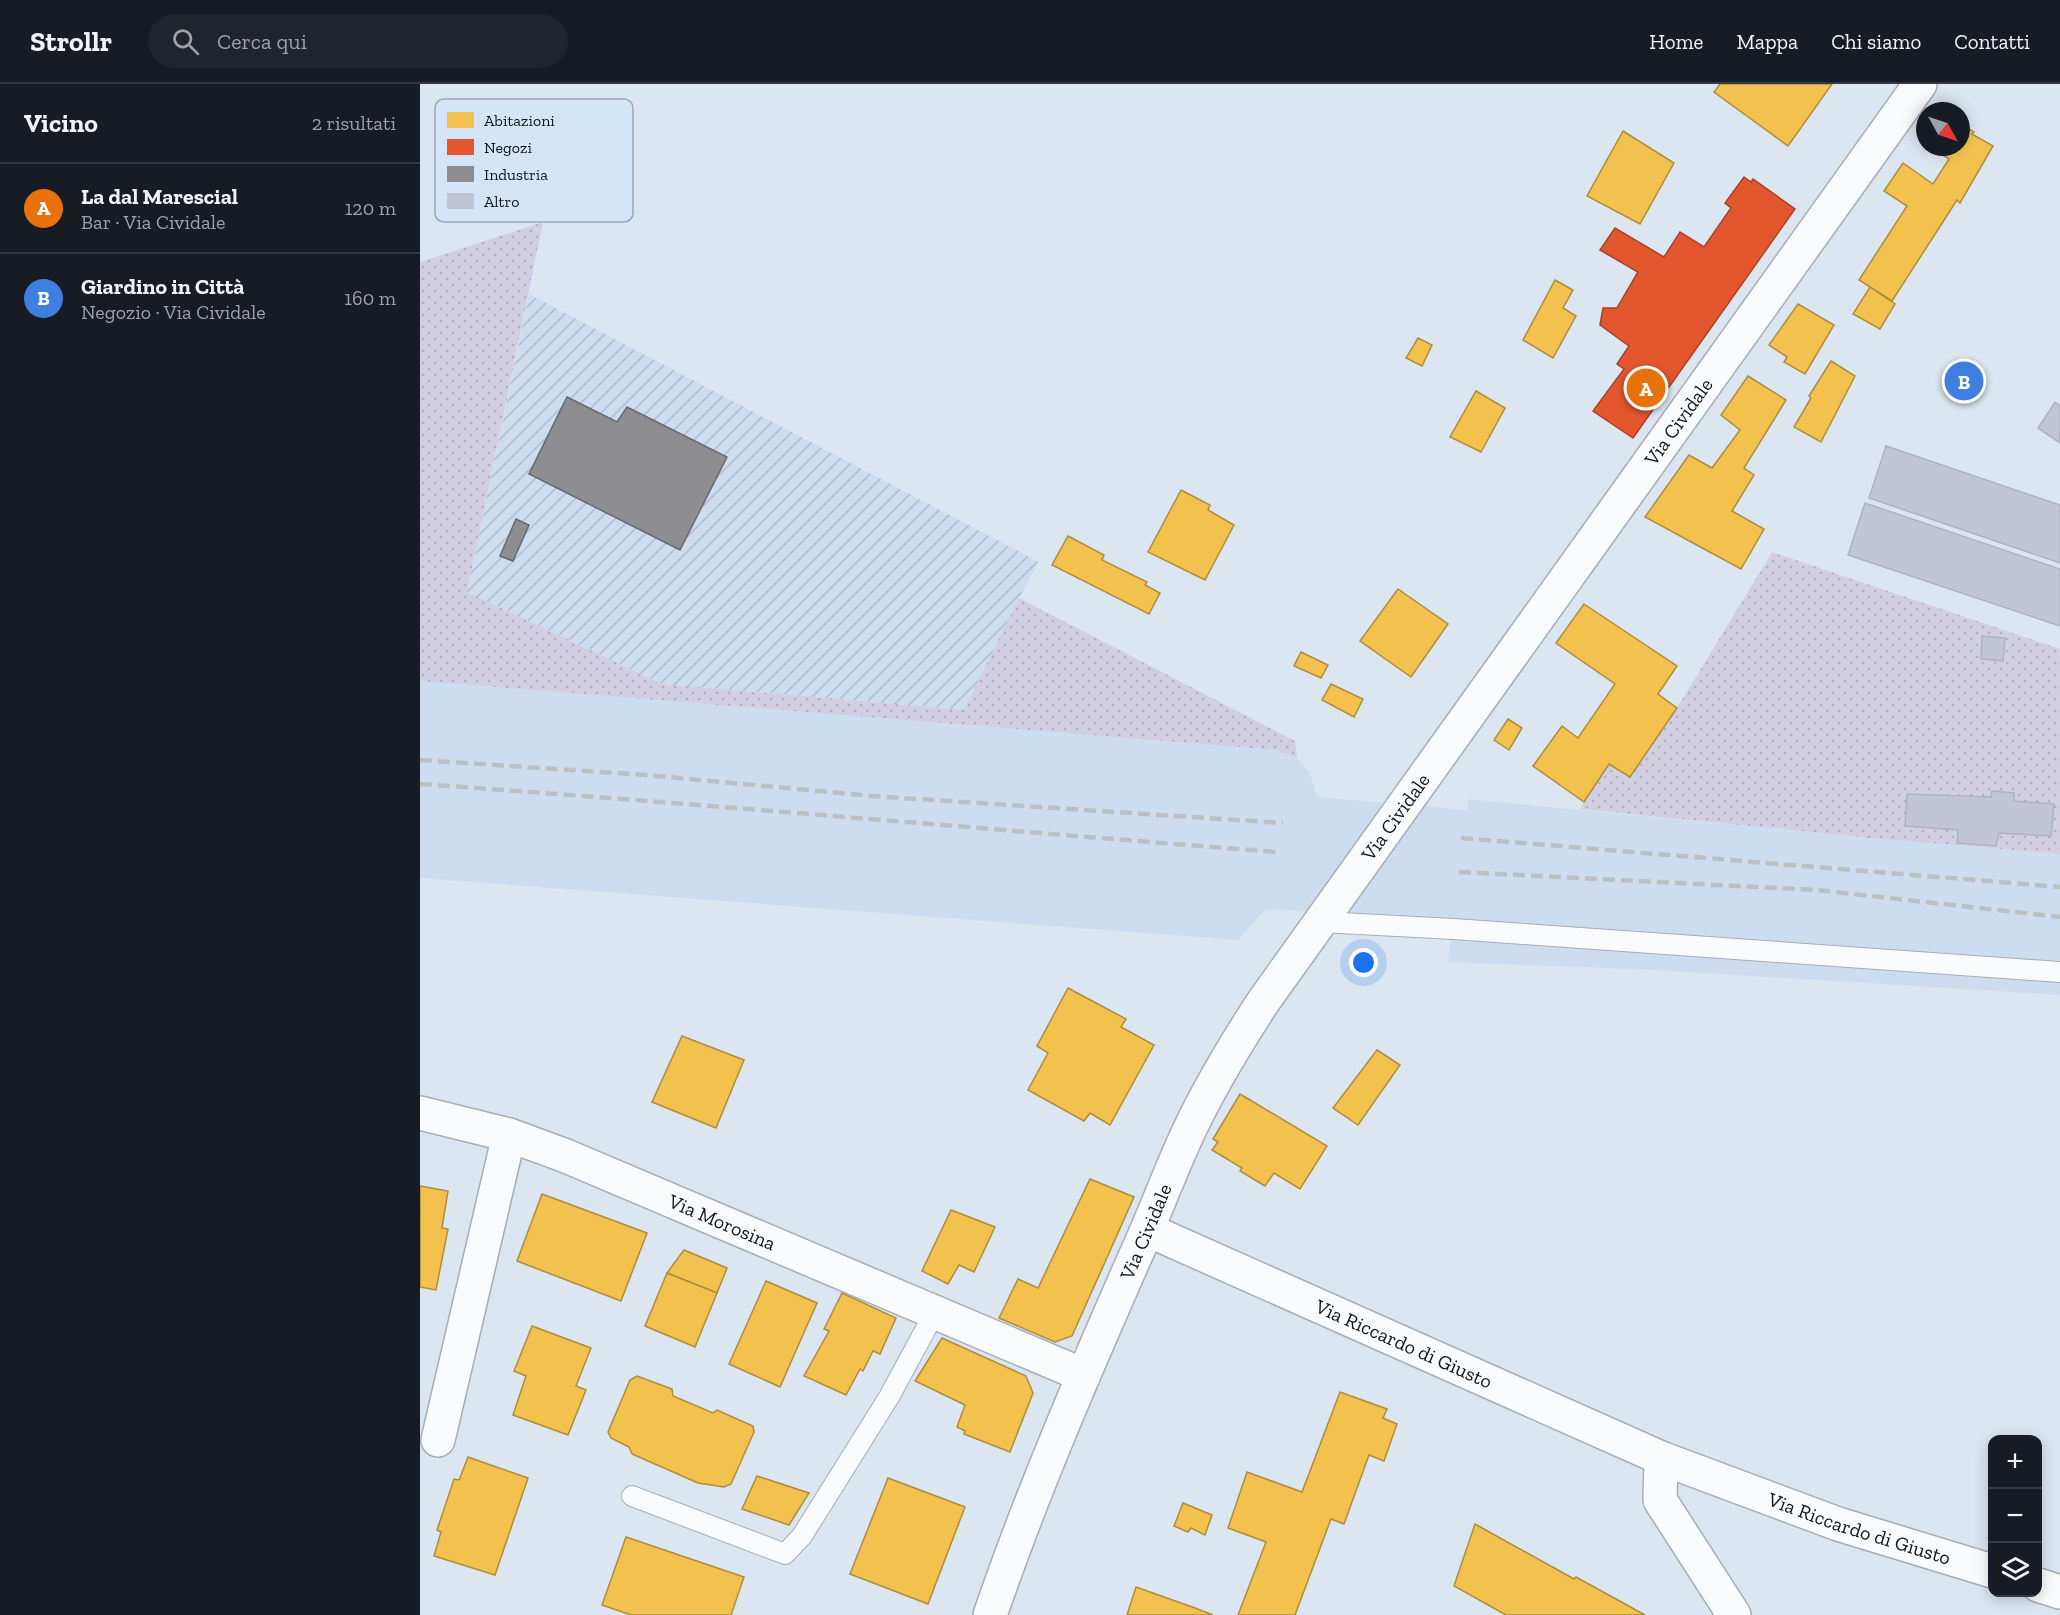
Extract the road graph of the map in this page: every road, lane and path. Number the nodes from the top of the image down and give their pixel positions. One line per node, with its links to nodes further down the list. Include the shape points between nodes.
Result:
1 (1920, 84): 2 (street, Via Cividale)
2 (1321, 922): 3 (lane); 6 (street, Via Cividale, via 1236,1043 1209,1090)
3 (2060, 972)
4 (420, 1113): 5 (street, Via Morosina)
5 (509, 1135): 7 (street, Via Morosina); 9 (street)
6 (1148, 1230): 8 (street, Via Cividale); 10 (street, Via Riccardo di Giusto)
7 (935, 1312): 8 (street, Via Morosina); 11 (lane, via 890,1397 802,1536 785,1554)
8 (1083, 1375): 15 (street, Via Cividale, via 1017,1536)
9 (438, 1440)
10 (1661, 1458): 12 (street, Via Riccardo di Giusto, via 1838,1524); 16 (street, via 1660,1500)
11 (632, 1496)
12 (1988, 1570)
13 (2042, 1587): 14 (street)
14 (2060, 1592)
15 (990, 1615)
16 (1734, 1615)

